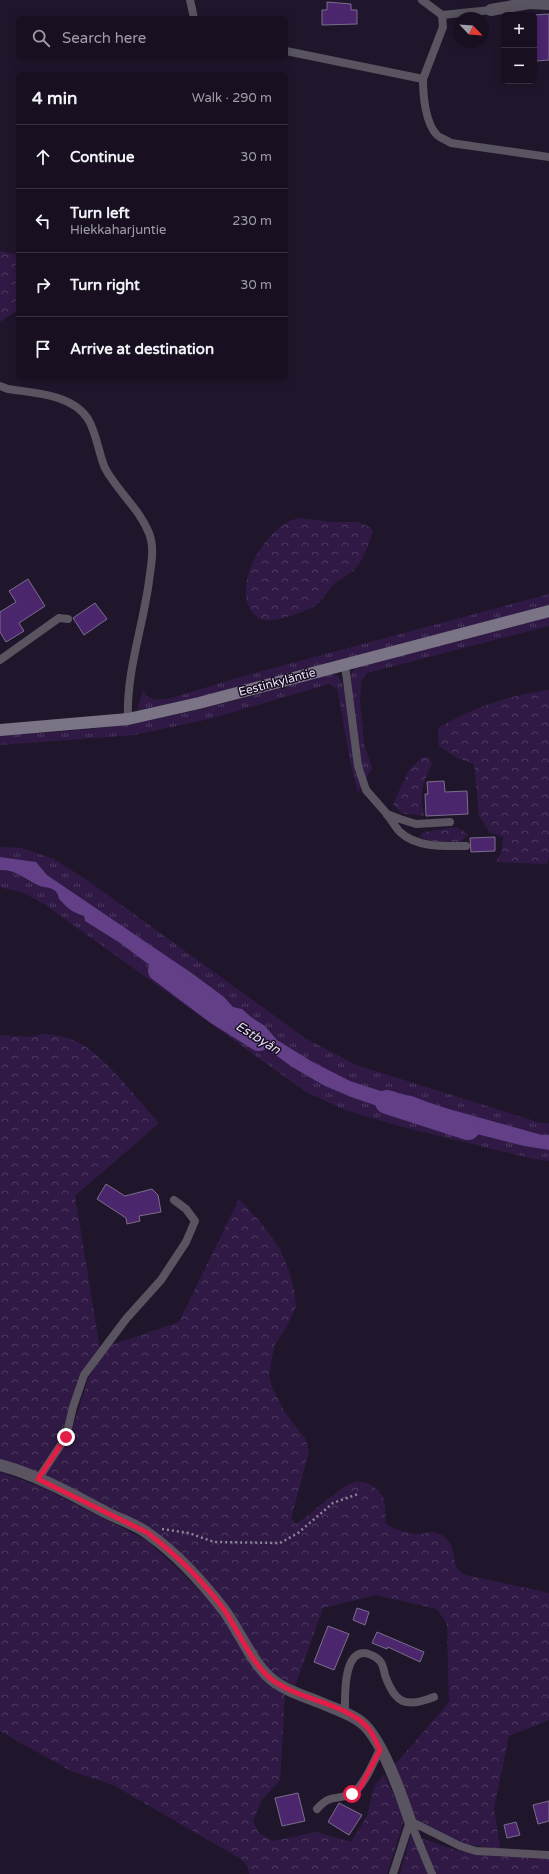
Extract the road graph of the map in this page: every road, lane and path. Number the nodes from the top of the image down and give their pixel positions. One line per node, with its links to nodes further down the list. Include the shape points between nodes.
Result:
1 (190, 0): 6 (lane)
2 (422, 0): 5 (lane)
3 (549, 4): 4 (street, via 529,3)
4 (491, 10): 5 (lane)
5 (442, 15): 8 (lane, via 443,27)
6 (194, 16)
7 (288, 51): 8 (lane)
8 (423, 79): 9 (lane, via 427,117 437,134 451,143)
9 (549, 157)
10 (4, 388): 11 (lane); 16 (lane, via 59,398 74,406 87,418 105,467 141,517 150,534 152,553 146,607 127,700)
11 (0, 393)
12 (549, 611): 15 (street, Eestinkyläntie)
13 (68, 619): 14 (lane, via 59,618)
14 (0, 660)
15 (344, 665): 16 (street, Eestinkyläntie, via 199,703); 18 (lane, via 358,766 366,790)
16 (128, 718): 17 (street, Eestinkyläntie)
17 (0, 730)
18 (387, 814): 19 (lane, via 416,824); 20 (lane, via 400,832 414,841)
19 (450, 822)
20 (466, 846)
21 (174, 1200): 23 (lane, via 186,1209 195,1221 186,1242 161,1280 126,1319 84,1375 66,1437)
22 (0, 1465): 23 (street)
23 (38, 1479): 25 (street)
24 (358, 1494): 25 (path, via 333,1503 298,1533 280,1543 214,1542 164,1528)
25 (148, 1533): 27 (street, via 200,1582 224,1611 259,1666 270,1678 286,1688)
26 (434, 1697): 27 (lane, via 417,1704 400,1700 390,1691 380,1661 367,1653 360,1653 353,1658 347,1673)
27 (345, 1712): 28 (street, via 372,1733)
28 (380, 1750): 29 (lane, via 360,1788 352,1794 332,1797); 30 (street)
29 (317, 1809)
30 (410, 1821): 31 (lane, via 460,1846 476,1851); 32 (lane); 33 (lane)
31 (549, 1854)
32 (393, 1874)
33 (432, 1874)

